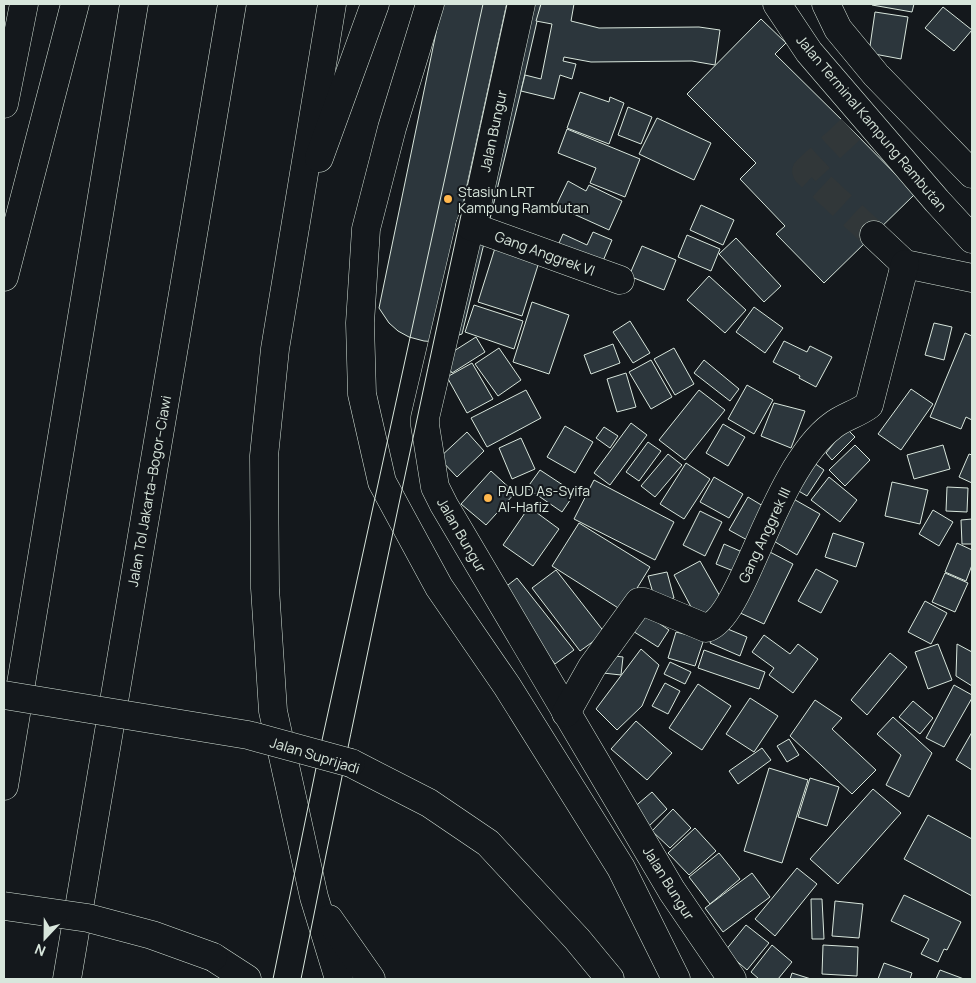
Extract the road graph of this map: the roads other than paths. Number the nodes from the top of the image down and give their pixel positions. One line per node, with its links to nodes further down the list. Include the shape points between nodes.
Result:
1 (24, 4): 11 (main road)
2 (76, 4): 18 (main road)
3 (134, 4): 23 (main road)
4 (232, 4): 26 (main road, Jalan Tol Jakarta–Bogor–Ciawi)
5 (332, 4): 13 (main road)
6 (375, 4): 13 (main road)
7 (430, 4): 31 (main road, via 392,128 366,230 360,323 362,394 382,482 440,587 507,686 621,868)
8 (521, 4): 14 (main road, Jalan Bungur)
9 (777, 4): 16 (main road, Jalan Terminal Kampung Rambutan, via 858,122)
10 (826, 4): 12 (main road, via 838,29 876,75)
11 (4, 104)
12 (972, 174)
13 (296, 220): 24 (main road, via 275,349 264,456 265,588 273,711)
14 (470, 226): 20 (main road, Gang Anggrek VI); 22 (main road, Jalan Bungur, via 425,418 434,480 444,505)
15 (874, 235): 17 (main road)
16 (972, 239)
17 (904, 264): 19 (main road); 22 (main road, Gang Anggrek III, via 869,405 832,426 811,447 782,493 737,592 723,614 706,628 639,602 592,667)
18 (4, 277)
19 (972, 278)
20 (620, 280)
21 (4, 695): 30 (main road, Jalan Suprijadi, bridge, via 248,736 351,764 429,803 488,843)
22 (566, 713): 32 (main road, Jalan Bungur, via 672,891)
23 (4, 786)
24 (314, 897): 28 (main road); 29 (main road)
25 (4, 906): 27 (main road, bridge, via 88,918 152,935 213,957)
26 (67, 979)
27 (247, 979)
28 (339, 979)
29 (370, 979)
30 (610, 979)
31 (676, 979)
32 (732, 979)

